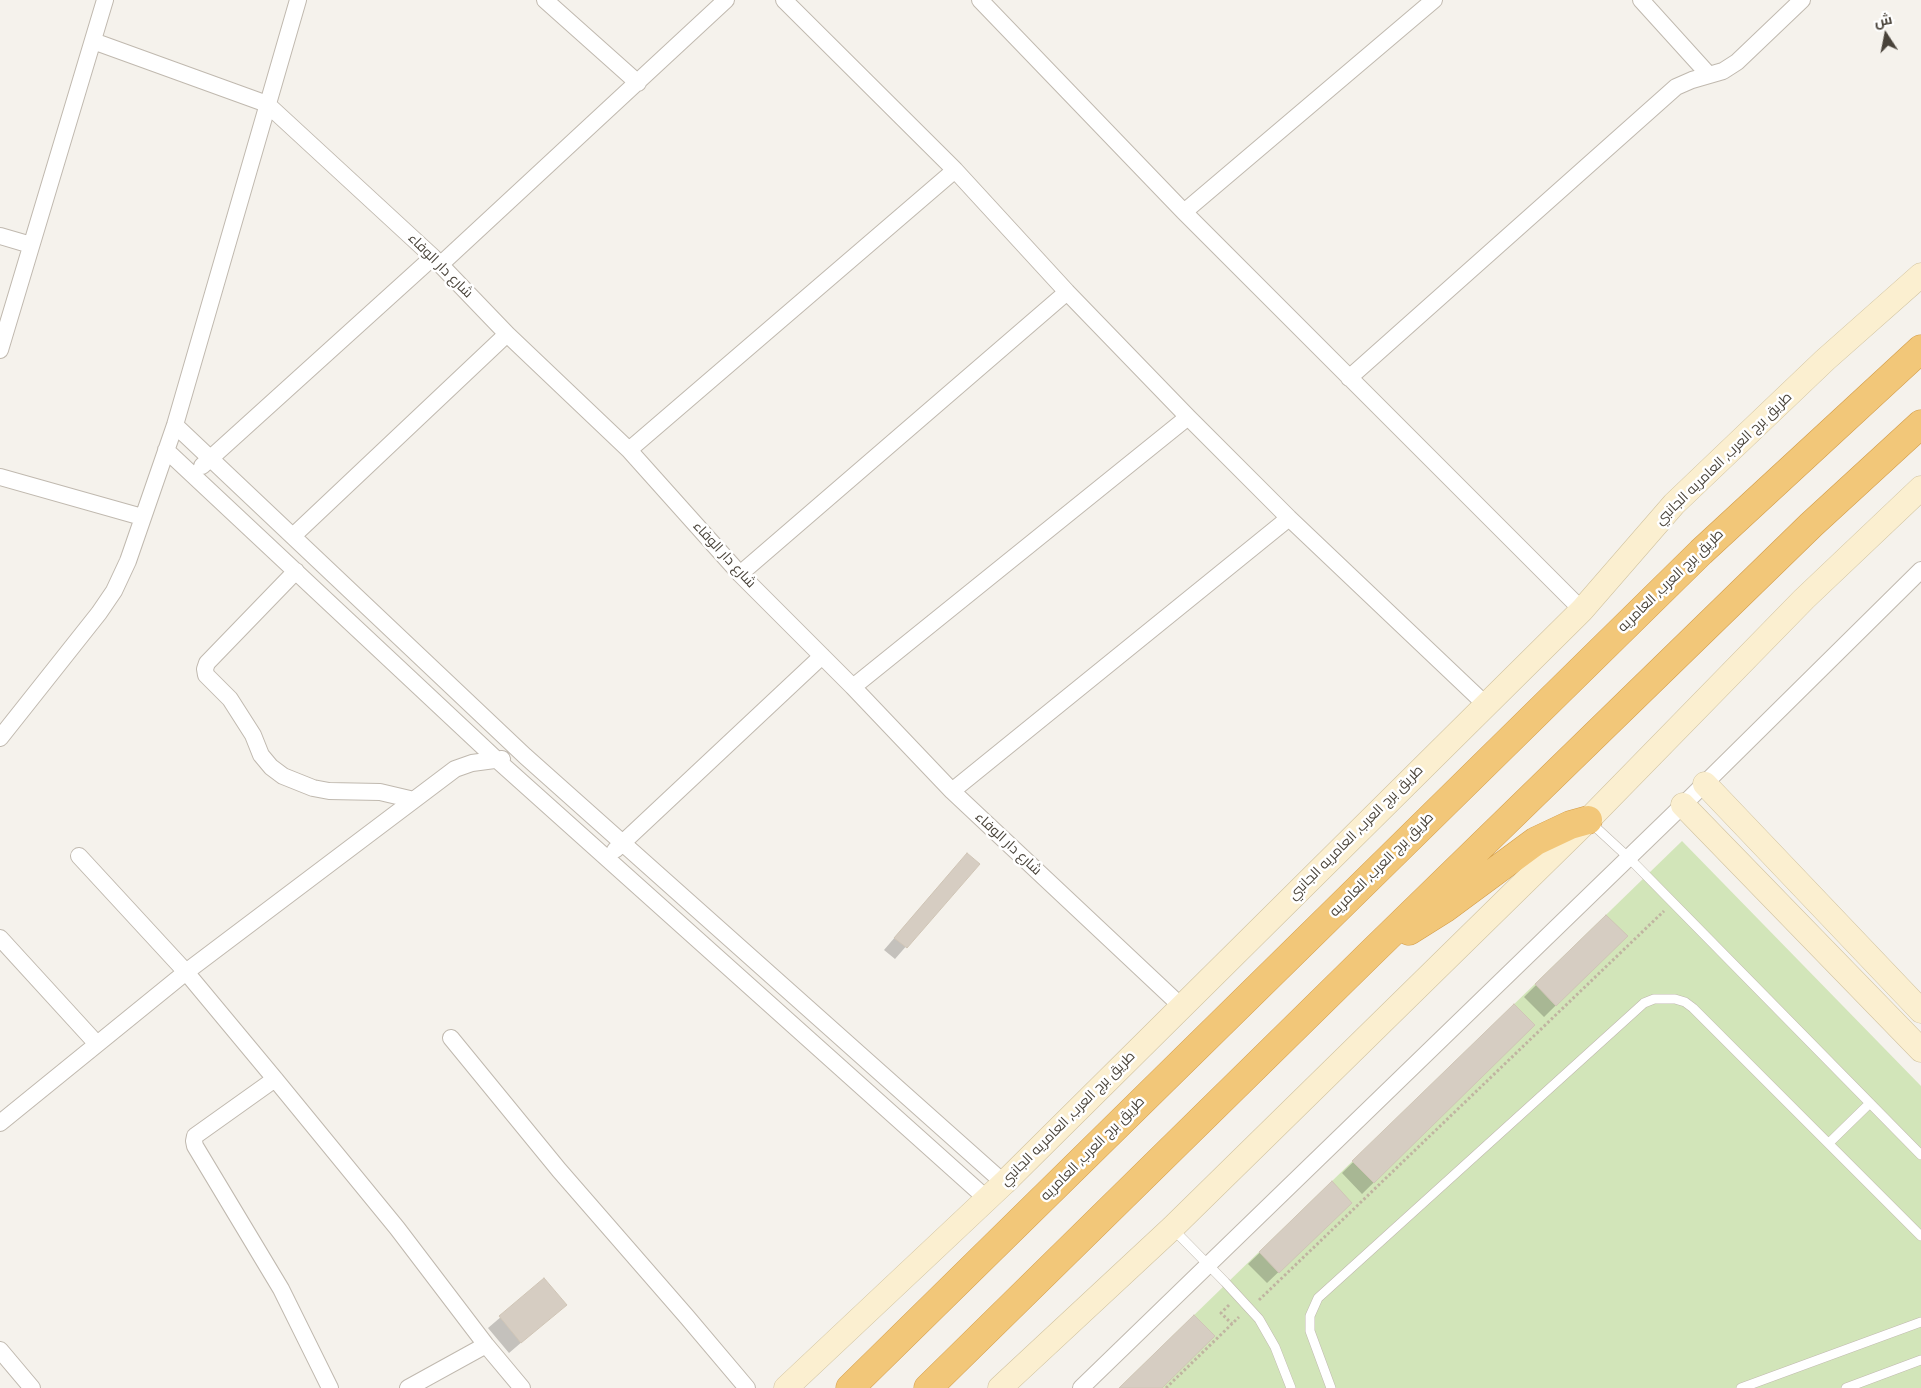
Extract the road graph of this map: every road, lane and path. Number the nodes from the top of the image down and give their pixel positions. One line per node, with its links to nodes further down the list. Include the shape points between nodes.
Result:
1 (105, 0): 10 (street)
2 (298, 0): 13 (street)
3 (545, 0): 12 (street)
4 (726, 0): 12 (street)
5 (784, 0): 14 (street)
6 (980, 0): 15 (street)
7 (1434, 0): 15 (street)
8 (1641, 0): 11 (street)
9 (1802, 0): 11 (street, via 1736,62)
10 (93, 41): 13 (street); 17 (street)
11 (1709, 75): 24 (street, via 1676,87)
12 (638, 83): 18 (street)
13 (267, 104): 18 (street, شارع دار الوفاء); 27 (street)
14 (955, 170): 20 (street); 29 (street)
15 (1184, 212): 24 (street)
16 (0, 236): 17 (street)
17 (31, 245): 23 (street)
18 (437, 261): 21 (street, شارع دار الوفاء); 30 (street)
19 (1921, 275): 40 (street, طريق برج العرب, العامريه الجانبي, via 1825,360 1674,504)
20 (1067, 292): 25 (street); 39 (street)
21 (507, 334): 29 (street, شارع دار الوفاء); 36 (street)
22 (1921, 349): 91 (highway, طريق برج العرب, العامريه, via 1700,552)
23 (0, 350)
24 (1350, 378): 40 (street)
25 (1188, 417): 35 (street); 42 (street)
26 (1921, 424): 58 (highway, via 1811,525)
27 (175, 425): 28 (street); 30 (street)
28 (166, 450): 31 (street); 34 (street)
29 (629, 450): 39 (street, شارع دار الوفاء)
30 (210, 458): 31 (street); 36 (street)
31 (194, 475): 38 (street)
32 (0, 477): 34 (street)
33 (1921, 488): 51 (street, via 1804,599)
34 (142, 517): 44 (street, via 128,562 114,592)
35 (1289, 518): 43 (street); 48 (street)
36 (293, 536): 45 (street)
37 (1921, 570): 47 (street)
38 (296, 571): 46 (street); 49 (street, via 207,663 206,675 230,699 262,755 283,776 328,791 380,792)
39 (740, 574): 41 (street, شارع دار الوفاء)
40 (1582, 610): 43 (street, طريق برج العرب, العامريه الجانبي)
41 (822, 656): 42 (street, شارع دار الوفاء); 52 (street)
42 (853, 687): 48 (street, شارع دار الوفاء)
43 (1485, 704): 60 (street, طريق برج العرب, العامريه الجانبي)
44 (0, 738)
45 (525, 756): 46 (street); 52 (street)
46 (496, 759): 49 (street, via 455,769); 55 (street)
47 (1705, 784): 50 (street); 61 (street)
48 (952, 791): 60 (street, شارع دار الوفاء)
49 (414, 800): 59 (street)
50 (1683, 806): 54 (street); 64 (street)
51 (1588, 820): 54 (lane); 58 (highway, via 1536,841 1444,909); 74 (street)
52 (622, 843): 55 (street); 65 (street)
53 (79, 856): 59 (street)
54 (1629, 858): 56 (lane); 76 (street)
55 (607, 859): 67 (street)
56 (1673, 902): 68 (lane); 78 (path)
57 (0, 938): 63 (street)
58 (1370, 952): 92 (highway)
59 (186, 972): 63 (street); 66 (street)
60 (1181, 1006): 72 (street, طريق برج العرب, العامريه الجانبي)
61 (1921, 1010)
62 (451, 1038): 89 (street, via 565,1177)
63 (97, 1044): 69 (street)
64 (1921, 1050)
65 (875, 1067): 67 (street); 72 (street)
66 (275, 1079): 81 (street, via 397,1228); 86 (street, via 195,1136 195,1146 281,1288)
67 (860, 1085): 73 (street)
68 (1870, 1103): 70 (lane); 71 (lane)
69 (0, 1123)
70 (1828, 1143): 75 (lane); 98 (lane, via 1693,1008 1685,1002 1664,998 1644,1003 1318,1298 1310,1316 1310,1331)
71 (1921, 1155)
72 (1004, 1183): 73 (street, طريق برج العرب, العامريه الجانبي)
73 (987, 1199): 90 (street, طريق برج العرب, العامريه الجانبي)
74 (1172, 1228): 76 (lane); 93 (street)
75 (1921, 1236)
76 (1208, 1264): 77 (lane); 94 (street)
77 (1238, 1295): 78 (lane); 80 (path, via 1221,1313)
78 (1250, 1308): 80 (path); 97 (lane, via 1275,1347)
79 (1921, 1322): 99 (lane)
80 (1232, 1324): 84 (path)
81 (486, 1345): 87 (street); 88 (street)
82 (0, 1350): 85 (street)
83 (1921, 1360): 100 (lane)
84 (1172, 1383): 95 (path); 96 (path)
85 (32, 1388)
86 (330, 1388)
87 (408, 1388)
88 (522, 1388)
89 (747, 1388)
90 (786, 1388)
91 (850, 1388)
92 (928, 1388)
93 (1000, 1388)
94 (1080, 1388)
95 (1166, 1388)
96 (1174, 1388)
97 (1291, 1388)
98 (1331, 1388)
99 (1741, 1388)
100 (1846, 1388)

